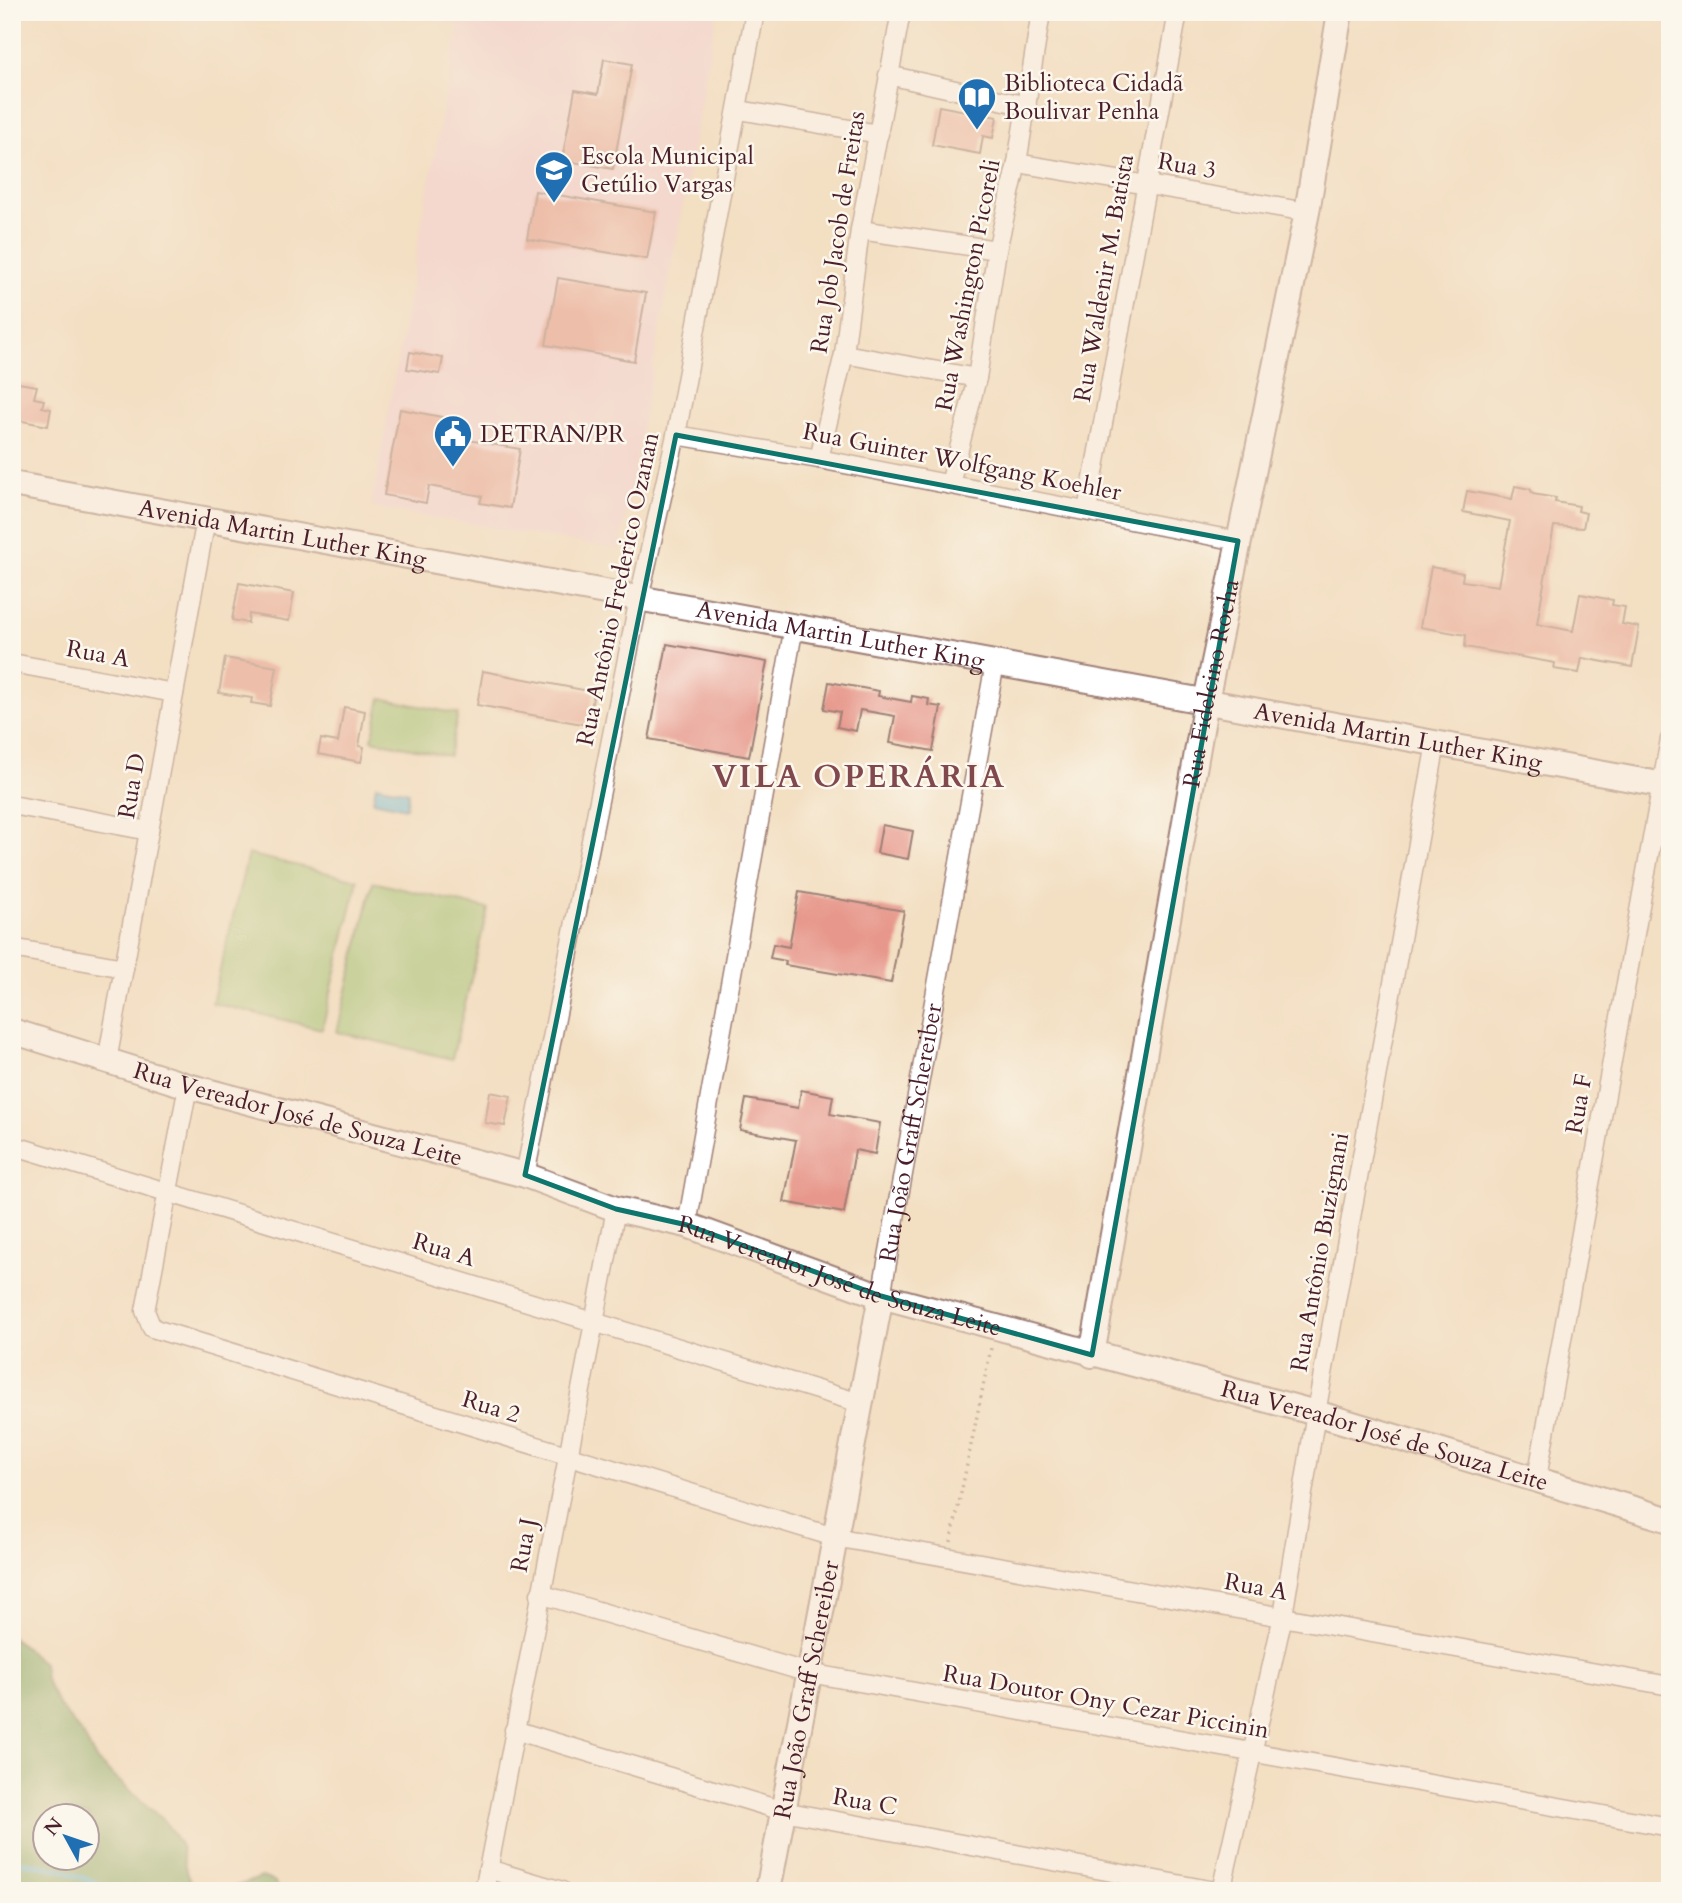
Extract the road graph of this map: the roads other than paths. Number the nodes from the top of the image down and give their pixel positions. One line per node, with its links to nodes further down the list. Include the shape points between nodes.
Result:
1 (755, 12): 8 (street, Rua Antônio Frederico Ozanan)
2 (901, 12): 6 (street, Rua Job Jacob de Freitas)
3 (1041, 12): 7 (street, Rua Washington Picoreli)
4 (1178, 12): 11 (street, Rua Waldenir M. Batista)
5 (1340, 12): 12 (street, Rua Fidelcino Rocha)
6 (888, 75): 7 (street); 9 (street, Rua Job Jacob de Freitas)
7 (1027, 106): 10 (street, Rua Washington Picoreli)
8 (739, 110): 9 (street); 17 (street, Rua Antônio Frederico Ozanan)
9 (879, 134): 13 (street, Rua Job Jacob de Freitas)
10 (1017, 163): 11 (street, Rua 3); 14 (street, Rua Washington Picoreli)
11 (1146, 183): 12 (street, Rua 3); 21 (street, Rua Waldenir M. Batista)
12 (1307, 212): 23 (street, Rua Fidelcino Rocha)
13 (860, 230): 14 (street); 15 (street, Rua Job Jacob de Freitas)
14 (997, 250): 16 (street, Rua Washington Picoreli)
15 (844, 354): 16 (street); 18 (street, Rua Job Jacob de Freitas)
16 (977, 378): 20 (street, Rua Washington Picoreli)
17 (676, 435): 18 (street, Rua Guinter Wolfgang Koehler); 24 (street, Rua Antônio Frederico Ozanan)
18 (818, 459): 20 (street, Rua Guinter Wolfgang Koehler)
19 (12, 484): 22 (street, Avenida Martin Luther King)
20 (950, 484): 21 (street, Rua Guinter Wolfgang Koehler)
21 (1087, 511): 23 (street, Rua Guinter Wolfgang Koehler)
22 (206, 519): 24 (street, Avenida Martin Luther King); 28 (street, Rua D)
23 (1238, 541): 29 (street, Rua Fidelcino Rocha)
24 (639, 598): 25 (street, Avenida Martin Luther King); 41 (street, Rua Antônio Frederico Ozanan)
25 (794, 626): 27 (street, Avenida Martin Luther King); 44 (street)
26 (12, 663): 28 (street, Rua A)
27 (995, 663): 29 (street, Avenida Martin Luther King); 45 (street, Rua João Graff Schereiber)
28 (174, 693): 34 (street, Rua D)
29 (1206, 701): 31 (street, Avenida Martin Luther King); 47 (street, Rua Fidelcino Rocha)
30 (1670, 739): 32 (street, Rua F)
31 (1436, 743): 32 (street, Avenida Martin Luther King); 49 (street, Rua Antônio Buzignani)
32 (1665, 785): 51 (street, Rua F)
33 (12, 805): 34 (street)
34 (149, 831): 36 (street, Rua D)
35 (12, 948): 36 (street)
36 (124, 968): 38 (street, Rua D)
37 (12, 1031): 38 (street, Rua Vereador José de Souza Leite)
38 (107, 1061): 39 (street, Rua Vereador José de Souza Leite)
39 (188, 1087): 41 (street, Rua Vereador José de Souza Leite); 42 (street)
40 (12, 1145): 42 (street, Rua A)
41 (525, 1175): 43 (street, Rua Vereador José de Souza Leite)
42 (167, 1192): 46 (street, Rua A); 50 (street, Rua 2, via 145,1311 152,1328)
43 (616, 1209): 44 (street, Rua Vereador José de Souza Leite); 46 (street, Rua J)
44 (687, 1225): 45 (street, Rua Vereador José de Souza Leite)
45 (881, 1296): 47 (street, Rua Vereador José de Souza Leite); 48 (street, Rua João Graff Schereiber)
46 (593, 1320): 48 (street, Rua A); 50 (street, Rua J)
47 (1092, 1355): 49 (street, Rua Vereador José de Souza Leite)
48 (860, 1403): 53 (street, Rua João Graff Schereiber)
49 (1315, 1413): 51 (street, Rua Vereador José de Souza Leite); 55 (street, Rua Antônio Buzignani)
50 (566, 1455): 53 (street, Rua 2); 54 (street, Rua J)
51 (1537, 1478): 52 (street, Rua Vereador José de Souza Leite)
52 (1670, 1520)
53 (834, 1537): 55 (street, Rua A); 56 (street, Rua João Graff Schereiber)
54 (540, 1594): 56 (street, Rua Doutor Ony Cezar Piccinin); 58 (street, Rua J)
55 (1283, 1616): 57 (street, Rua A); 59 (street, Rua Antônio Buzignani)
56 (809, 1674): 59 (street, Rua Doutor Ony Cezar Piccinin); 60 (street, Rua João Graff Schereiber)
57 (1670, 1686)
58 (514, 1730): 60 (street, Rua C); 62 (street, Rua J)
59 (1252, 1753): 61 (street, Rua Doutor Ony Cezar Piccinin); 67 (street, Rua Antônio Buzignani)
60 (783, 1811): 65 (street, Rua João Graff Schereiber); 66 (street, Rua C)
61 (1670, 1827)
62 (488, 1868): 63 (street, Rua J); 64 (street)
63 (484, 1891)
64 (562, 1891)
65 (768, 1891)
66 (1215, 1891)
67 (1221, 1891)

